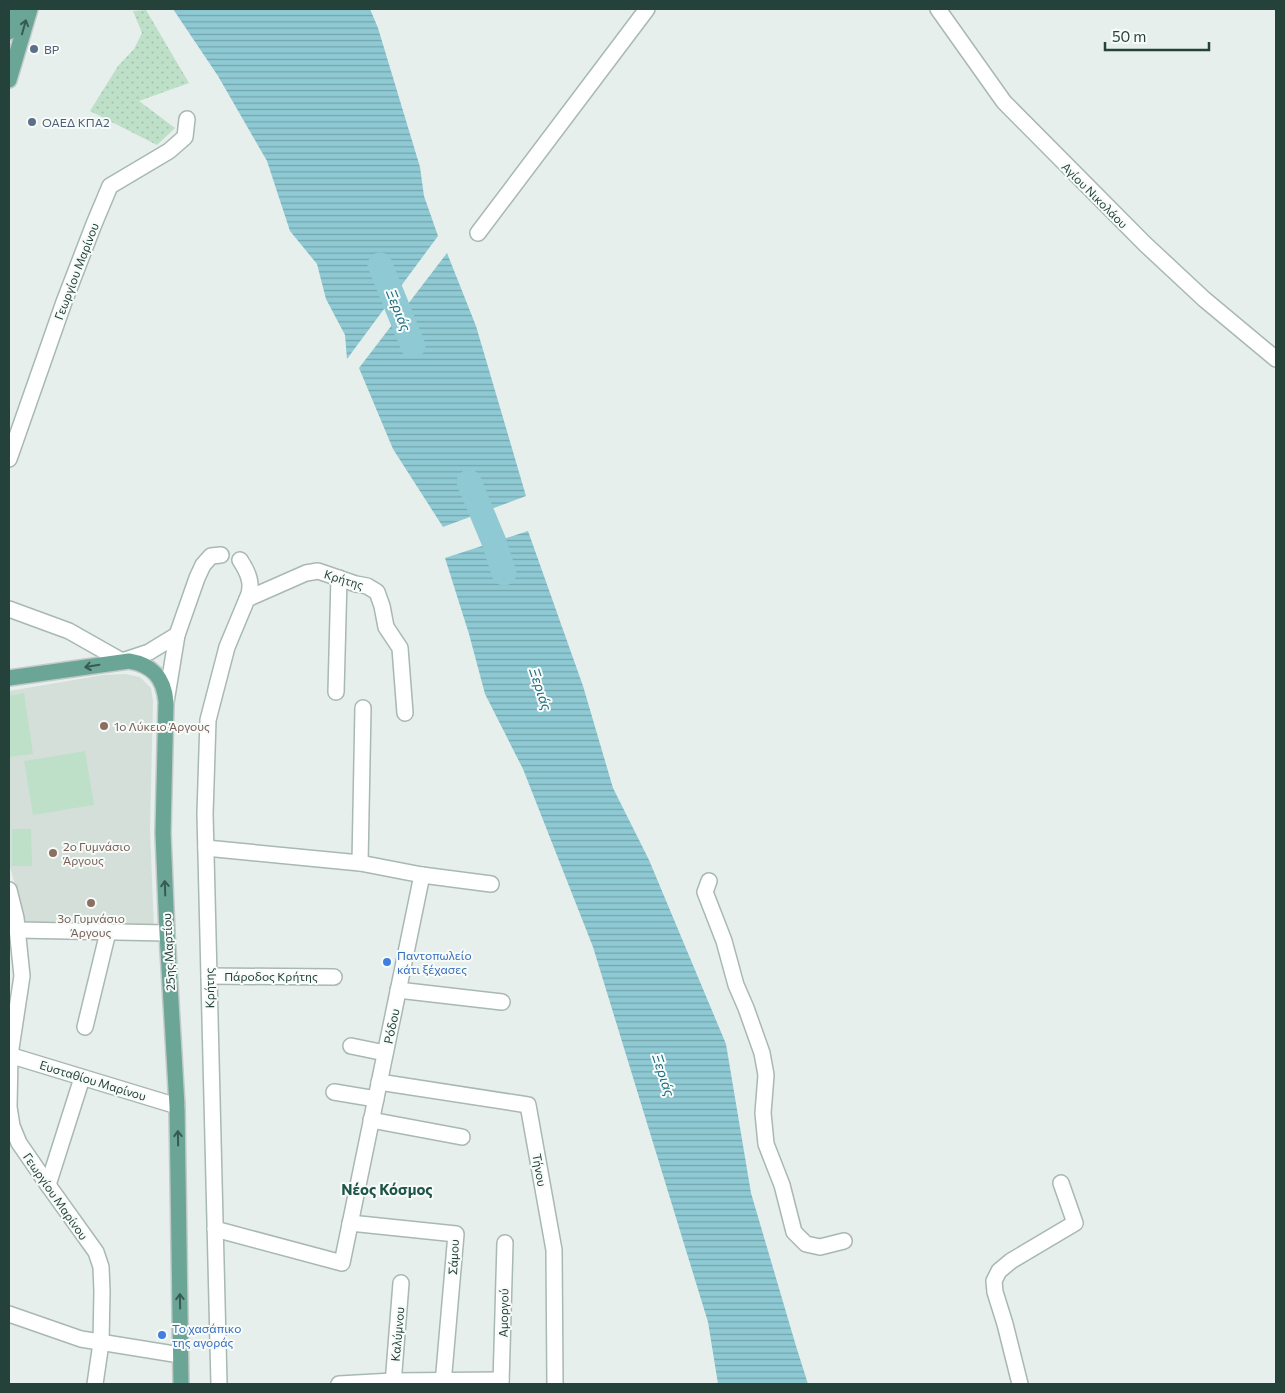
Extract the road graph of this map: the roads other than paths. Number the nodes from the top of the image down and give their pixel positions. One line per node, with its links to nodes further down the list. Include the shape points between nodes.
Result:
1 (16, 9): 5 (main road)
2 (30, 9): 6 (main road, one-way to 2)
3 (648, 9): 8 (street)
4 (938, 9): 9 (street, Αγίου Νικολάου, via 1004,102 1144,244)
5 (9, 32)
6 (9, 80)
7 (187, 119): 10 (street, Γεωργίου Μαρίνου, via 185,137 170,151 110,186 64,302)
8 (478, 233)
9 (1276, 359)
10 (9, 459)
11 (221, 554): 16 (street, via 212,556 203,565)
12 (240, 560): 14 (street, Κρήτης, via 250,580)
13 (338, 578): 14 (street, Κρήτης, via 318,571 306,573); 19 (street); 22 (street, Κρήτης, via 377,592 386,627 400,648)
14 (247, 599): 23 (street, Κρήτης, via 227,648 208,720)
15 (9, 609): 17 (street, via 69,631)
16 (177, 635): 17 (street, via 149,652); 20 (street)
17 (122, 661): 18 (main road, 25ης Μαρτίου, one-way to 18); 20 (main road, 25ης Μαρτίου, via 137,662 159,676)
18 (9, 678)
19 (336, 692)
20 (166, 702): 31 (main road, 25ης Μαρτίου, one-way to 20, via 163,833)
21 (363, 708): 24 (street)
22 (405, 713)
23 (206, 848): 24 (street); 32 (street, Κρήτης)
24 (360, 863): 25 (street)
25 (422, 875): 27 (street); 34 (street, Ρόδου)
26 (709, 881): 53 (street, via 705,892 762,1053 766,1075 763,1113 766,1144 782,1186 794,1232 806,1244 820,1246)
27 (491, 884)
28 (9, 890): 29 (street, Γεωργίου Μαρίνου)
29 (18, 930): 30 (street); 39 (street, Γεωργίου Μαρίνου, via 22,976)
30 (108, 932): 31 (street); 36 (street)
31 (167, 933): 44 (main road, 25ης Μαρτίου)
32 (209, 976): 33 (street, Πάροδος Κρήτης); 52 (street, Κρήτης)
33 (334, 976)
34 (398, 990): 35 (street); 38 (street, Ρόδου)
35 (502, 1002)
36 (84, 1027)
37 (350, 1046): 38 (street)
38 (385, 1053): 41 (street, Ρόδου)
39 (10, 1055): 40 (street, Ευσταθίου Μαρίνου); 45 (street, Γεωργίου Μαρίνου)
40 (82, 1078): 44 (street, Ευσταθίου Μαρίνου); 50 (street)
41 (379, 1082): 43 (street, Ρόδου); 66 (street, Τήνου, via 528,1105 554,1250)
42 (334, 1092): 43 (street)
43 (376, 1099): 46 (street, Ρόδου)
44 (177, 1106): 58 (main road, 25ης Μαρτίου, one-way to 44)
45 (9, 1107): 48 (street, Γεωργίου Μαρίνου)
46 (371, 1120): 47 (street); 51 (street, Ρόδου)
47 (462, 1137)
48 (14, 1142): 50 (street, Γεωργίου Μαρίνου)
49 (1061, 1183): 67 (street, via 1075,1222 1011,1262 999,1271 994,1280)
50 (48, 1185): 57 (street, Γεωργίου Μαρίνου, via 96,1252 101,1267)
51 (350, 1223): 52 (street, Ρόδου, via 342,1263); 60 (street, Σάμου, via 456,1234)
52 (215, 1229): 64 (street, Κρήτης)
53 (844, 1241)
54 (505, 1243): 61 (street, Αμοργού)
55 (401, 1283): 59 (street, Καλύμνου)
56 (9, 1314): 57 (street)
57 (101, 1343): 58 (street); 62 (street, Γεωργίου Μαρίνου)
58 (180, 1355): 63 (main road, 25ης Μαρτίου)
59 (393, 1382): 60 (street); 65 (street)
60 (443, 1382): 61 (street)
61 (501, 1382)
62 (95, 1384)
63 (181, 1384)
64 (219, 1384)
65 (339, 1384)
66 (555, 1384)
67 (1020, 1384)

